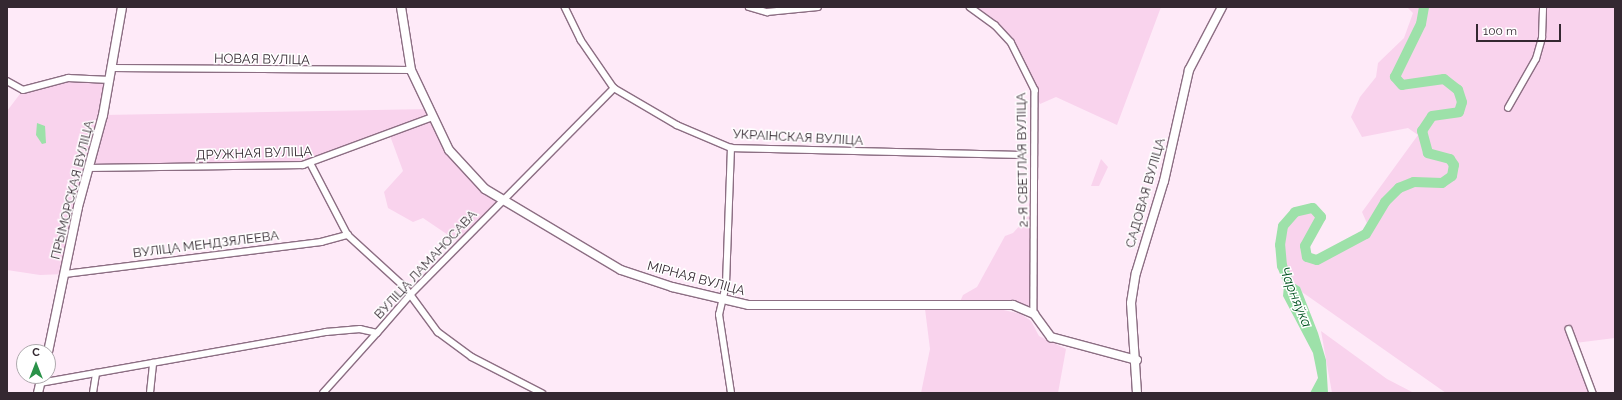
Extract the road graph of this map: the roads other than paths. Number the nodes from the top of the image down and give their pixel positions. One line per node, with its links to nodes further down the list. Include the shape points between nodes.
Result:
1 (122, 7): 9 (street, ПРЫМОРСКАЯ ВУЛІЦА)
2 (401, 7): 10 (street, МІРНАЯ ВУЛІЦА)
3 (565, 7): 13 (street, УКРАІНСКАЯ ВУЛІЦА, via 581,40)
4 (749, 7): 5 (street, via 767,12)
5 (818, 7)
6 (970, 7): 25 (street, 2-Я СВЕТЛАЯ ВУЛІЦА, via 995,25 1011,42 1035,90)
7 (1222, 7): 29 (street, САДОВАЯ ВУЛІЦА, via 1189,70 1164,181 1136,273 1131,303)
8 (1543, 7): 14 (street, via 1542,38 1536,59)
9 (112, 68): 10 (street, НОВАЯ ВУЛІЦА); 11 (street, ПРЫМОРСКАЯ ВУЛІЦА)
10 (412, 70): 15 (street, МІРНАЯ ВУЛІЦА)
11 (110, 80): 12 (street, via 68,78 29,90 15,88); 19 (street, ПРЫМОРСКАЯ ВУЛІЦА)
12 (7, 81)
13 (614, 88): 16 (street, УКРАІНСКАЯ ВУЛІЦА, via 677,125); 20 (street, ВУЛІЦА ЛАМАНОСАВА)
14 (1508, 108)
15 (433, 117): 18 (street, ДРУЖНАЯ ВУЛІЦА); 20 (street, МІРНАЯ ВУЛІЦА, via 449,150 485,188)
16 (731, 148): 17 (street, УКРАІНСКАЯ ВУЛІЦА); 24 (street, via 726,273)
17 (1018, 155)
18 (312, 164): 19 (street, ДРУЖНАЯ ВУЛІЦА); 21 (street)
19 (90, 168): 22 (street, ПРЫМОРСКАЯ ВУЛІЦА)
20 (503, 200): 23 (street, ВУЛІЦА ЛАМАНОСАВА); 24 (street, МІРНАЯ ВУЛІЦА, via 621,270)
21 (348, 235): 22 (street, ВУЛІЦА МЕНДЗЯЛЕЕВА, via 321,242); 23 (street)
22 (65, 274): 28 (street, ПРЫМОРСКАЯ ВУЛІЦА)
23 (411, 294): 27 (street, ВУЛІЦА ЛАМАНОСАВА); 36 (street, via 430,323 459,349)
24 (722, 300): 25 (street, МІРНАЯ ВУЛІЦА, via 776,307 998,304 1022,307); 37 (street, via 720,330)
25 (1034, 314): 29 (street, МІРНАЯ ВУЛІЦА, via 1051,336)
26 (1569, 329): 39 (street)
27 (377, 333): 30 (street, ВУЛІЦА ЛАМАНОСАВА, via 360,329 339,330); 35 (street)
28 (50, 344)
29 (1137, 360): 38 (street, САДОВАЯ ВУЛІЦА)
30 (153, 363): 31 (street, ВУЛІЦА ЛАМАНОСАВА); 34 (street)
31 (96, 373): 32 (street, ВУЛІЦА ЛАМАНОСАВА); 33 (street)
32 (56, 377)
33 (93, 393)
34 (150, 393)
35 (323, 393)
36 (542, 393)
37 (731, 393)
38 (1137, 393)
39 (1593, 393)

